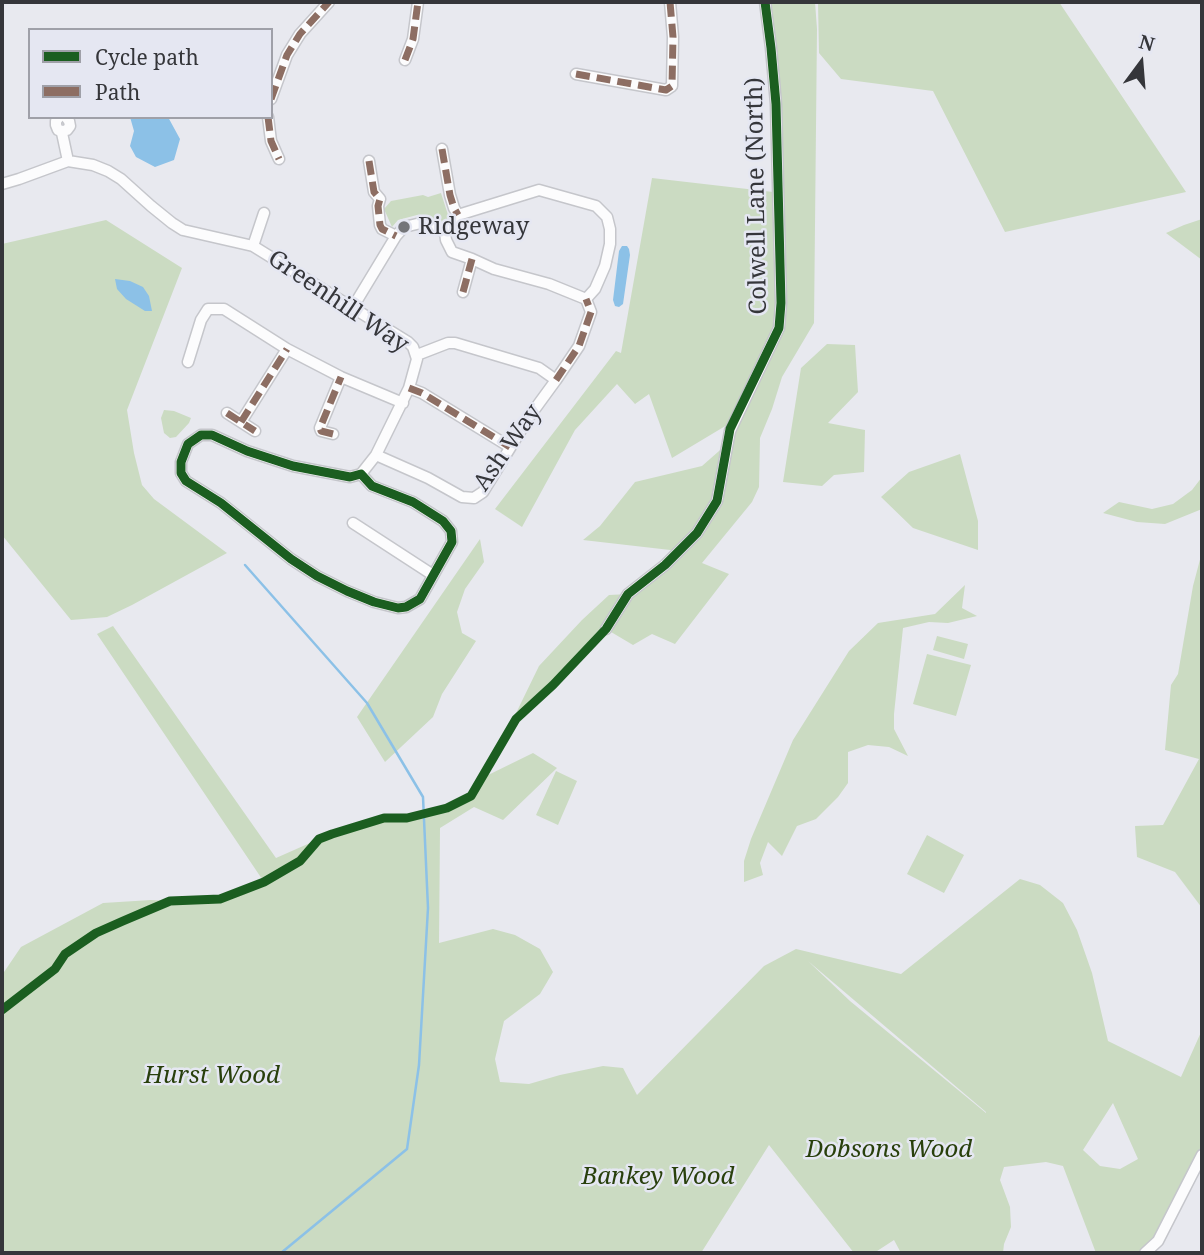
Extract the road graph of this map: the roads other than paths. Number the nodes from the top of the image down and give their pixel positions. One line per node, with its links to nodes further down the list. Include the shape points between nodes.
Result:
1 (329, 2): 7 (street, via 293,44)
2 (418, 2): 5 (street, via 413,39)
3 (670, 2): 6 (street, via 671,86 666,90)
4 (765, 2): 42 (street, Colwell Lane (North), via 776,104 779,328 730,431 717,500 697,533 628,594)
5 (404, 53)
6 (576, 74)
7 (273, 94)
8 (58, 119): 11 (street)
9 (68, 119): 11 (street, via 70,126)
10 (268, 119): 13 (street)
11 (60, 131): 14 (street)
12 (442, 149): 18 (street)
13 (279, 159)
14 (68, 161): 16 (street); 21 (street, Greenhill Way, via 108,171 183,230)
15 (369, 161): 20 (street, via 374,192 380,199 380,225)
16 (2, 184)
17 (264, 213): 21 (street, Greenhill Way)
18 (458, 215): 19 (street); 24 (street, via 539,190 596,206 607,218 610,244 606,266)
19 (445, 232): 20 (street, via 421,223 404,227); 22 (street, via 452,253)
20 (396, 236): 25 (street)
21 (253, 246): 25 (street, Greenhill Way)
22 (472, 259): 23 (street); 24 (street)
23 (463, 292)
24 (586, 299): 30 (street, Ash Way, via 590,312 579,346)
25 (353, 307): 27 (street, Greenhill Way, via 408,342)
26 (287, 349): 28 (street, via 224,309 208,309); 29 (street); 34 (street)
27 (417, 355): 30 (street, Ash Way, via 455,344 539,368); 31 (street, Greenhill Way)
28 (188, 362)
29 (341, 377): 32 (street); 36 (street, via 320,428)
30 (556, 380): 37 (street, Ash Way)
31 (409, 388): 32 (street, Greenhill Way); 37 (street)
32 (403, 403): 38 (street, Greenhill Way)
33 (227, 413): 34 (street)
34 (241, 422): 35 (street)
35 (255, 431)
36 (333, 434)
37 (510, 447): 38 (street, Ash Way, via 483,492 474,498 462,497)
38 (376, 455): 39 (street, Greenhill Way)
39 (361, 474): 41 (street, via 372,486 433,514 451,531 452,542); 41 (street, via 350,477 293,466 212,435 192,440 181,462 186,481 291,559 347,591 374,602 406,607 419,599)
40 (354, 523): 41 (street)
41 (433, 575)
42 (606, 629)
43 (1202, 1155): 44 (street, via 1158,1241)
44 (1145, 1253)

